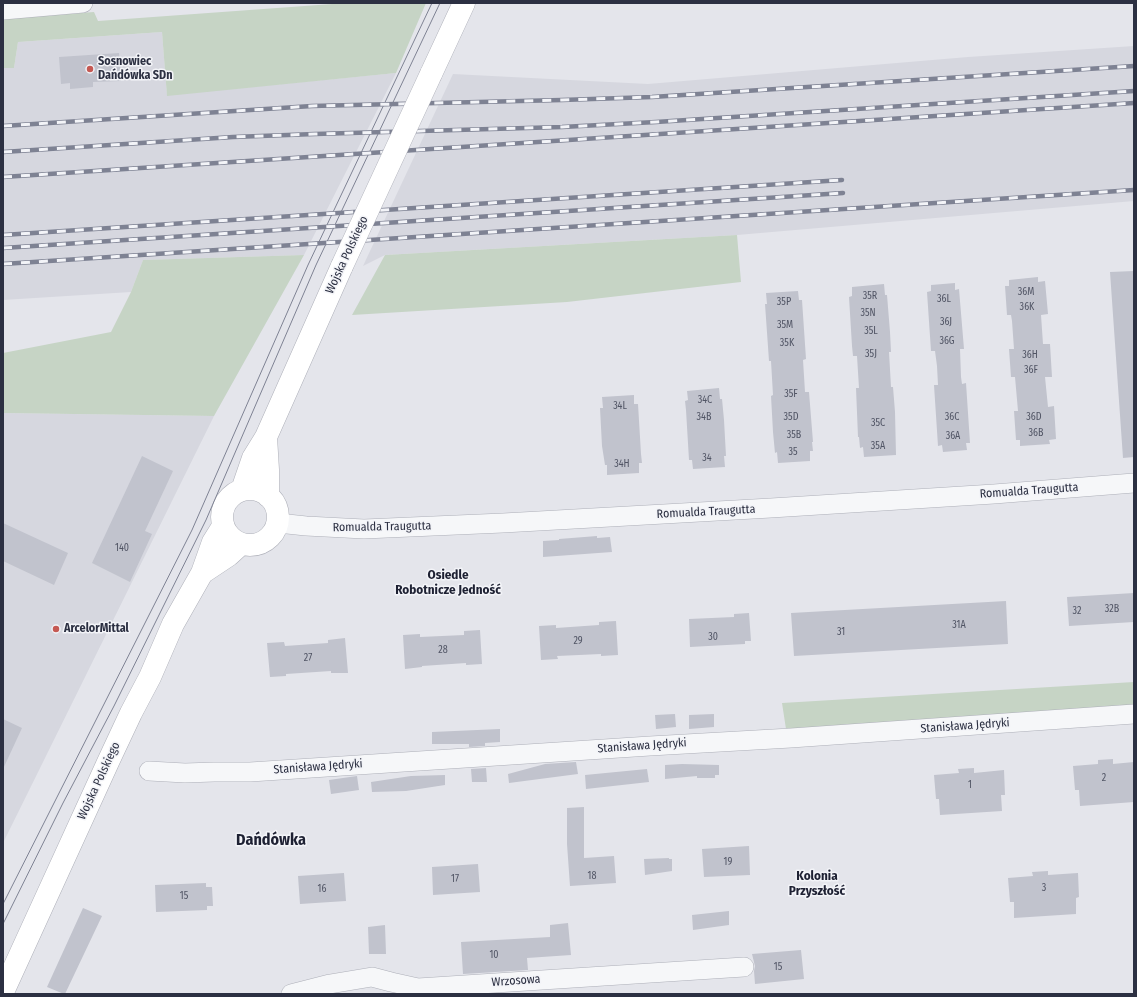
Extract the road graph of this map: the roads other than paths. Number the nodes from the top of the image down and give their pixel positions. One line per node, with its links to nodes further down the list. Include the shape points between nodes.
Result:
1 (83, 3): 3 (street)
2 (464, 3): 4 (main road, Wojska Polskiego, bridge, via 342,266)
3 (3, 10)
4 (266, 438): 6 (main road, Wojska Polskiego, via 253,458); 7 (main road, Wojska Polskiego)
5 (1134, 483): 8 (street, Romualda Traugutta, via 994,494 503,523 364,529)
6 (242, 490): 7 (main road, via 254,489); 9 (main road, via 233,495 224,506)
7 (268, 496): 8 (main road, via 275,503)
8 (278, 523): 10 (main road, via 264,542 249,546)
9 (223, 526): 10 (main road, via 230,537); 11 (main road, Wojska Polskiego, via 213,542)
10 (241, 544): 11 (main road, Wojska Polskiego)
11 (202, 573): 15 (main road, Wojska Polskiego, via 173,624)
12 (1134, 714): 13 (street, Stanisława Jędryki, via 250,772 184,774)
13 (149, 771)
14 (744, 967): 16 (street, Wrzosowa, via 418,988 372,977)
15 (3, 992)
16 (291, 994)

